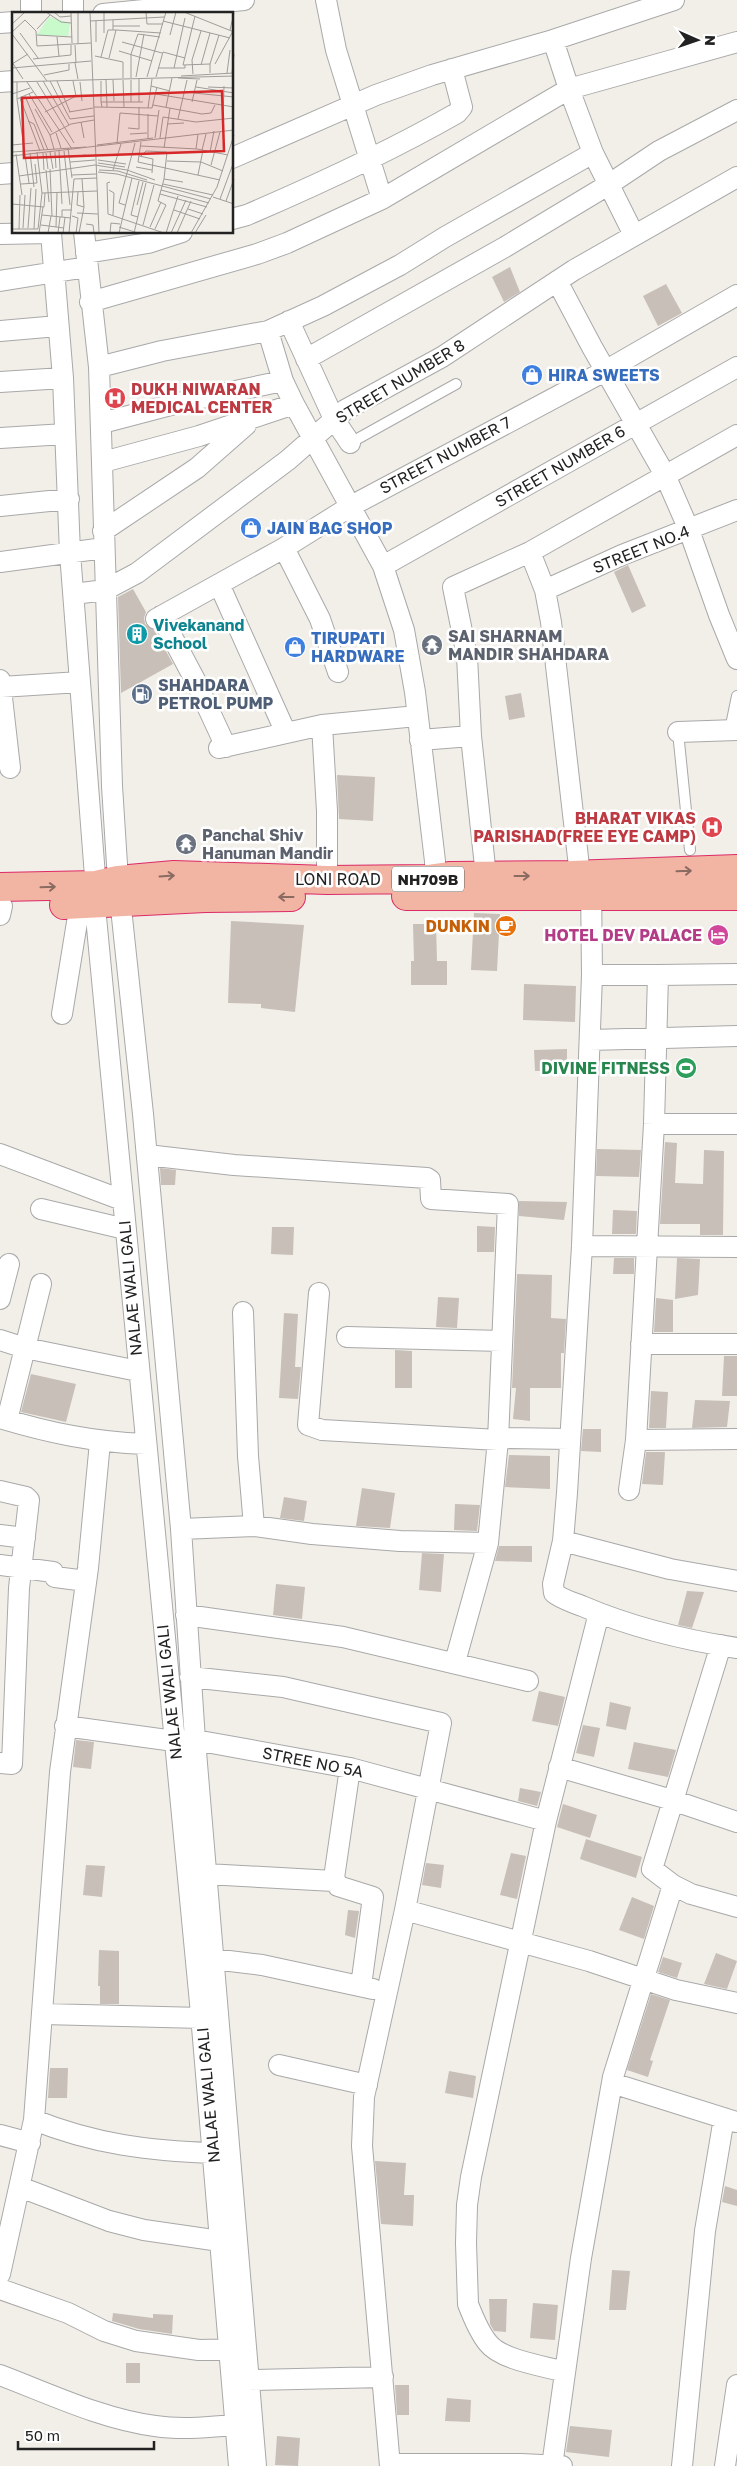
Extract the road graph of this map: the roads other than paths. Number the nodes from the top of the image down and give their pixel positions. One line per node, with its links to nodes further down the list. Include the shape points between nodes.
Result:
1 (244, 0): 4 (street)
2 (326, 0): 10 (street)
3 (674, 0): 6 (street)
4 (178, 7): 5 (street)
5 (124, 12)
6 (553, 40): 8 (street); 9 (street)
7 (737, 42): 9 (street)
8 (452, 69): 10 (street); 14 (street, via 461,110)
9 (568, 89): 12 (street); 17 (street)
10 (352, 104): 13 (street); 14 (street)
11 (737, 110): 16 (street, via 659,151)
12 (593, 153): 16 (street); 28 (street, via 400,265)
13 (234, 157)
14 (371, 160): 17 (street); 18 (street)
15 (737, 178): 22 (street, STREET NUMBER 8)
16 (608, 186): 22 (street); 32 (street)
17 (382, 199): 27 (street, via 257,254)
18 (234, 218)
19 (52, 234): 23 (street)
20 (83, 234): 23 (street)
21 (176, 234): 23 (street)
22 (634, 235): 25 (street, STREET NUMBER 8)
23 (72, 266): 24 (street); 27 (street); 29 (street)
24 (0, 281)
25 (557, 281): 35 (street); 41 (street, STREET NUMBER 8, via 442,357)
26 (737, 295): 35 (street, STREET NUMBER 7)
27 (90, 302): 33 (street)
28 (289, 322): 31 (street); 32 (street)
29 (58, 326): 30 (street); 36 (street)
30 (0, 331)
31 (268, 331): 33 (street, via 162,350); 37 (street)
32 (306, 359): 41 (street)
33 (99, 367): 44 (street)
34 (737, 367): 43 (street, STREET NUMBER 6)
35 (605, 371): 43 (street); 54 (street, STREET NUMBER 7)
36 (63, 378): 38 (street); 45 (street)
37 (284, 381): 40 (street); 44 (street, via 178,403)
38 (0, 382)
39 (456, 384): 49 (lane)
40 (294, 404): 42 (street); 48 (street)
41 (334, 419): 48 (street, STREET NUMBER 8); 49 (street)
42 (251, 420): 50 (street); 57 (street, via 197,468)
43 (635, 423): 51 (street); 62 (street, STREET NUMBER 6)
44 (102, 424): 50 (street)
45 (65, 434): 47 (street); 52 (street)
46 (737, 435): 51 (street)
47 (0, 438)
48 (313, 439): 54 (street); 64 (street, STREET NUMBER 8, via 137,573)
49 (350, 443)
50 (104, 462): 57 (street)
51 (665, 475): 56 (street); 59 (street)
52 (69, 499): 53 (street); 60 (street)
53 (0, 506)
54 (351, 506): 58 (street, STREET NUMBER 7); 62 (street)
55 (737, 510): 56 (street, STREET NO.4)
56 (689, 530): 65 (street, STREET NO.4, via 622,555); 67 (street)
57 (104, 540): 60 (street); 64 (street)
58 (284, 548): 63 (street, STREET NUMBER 7); 68 (street, via 320,620)
59 (530, 552): 65 (street); 77 (street, via 453,587 468,658)
60 (70, 553): 61 (street); 66 (street)
61 (0, 562)
62 (383, 566): 72 (street, via 409,650)
63 (219, 584): 76 (street); 76 (street, STREET NUMBER 7, via 158,617 196,680 223,748)
64 (105, 590): 66 (street, STREET NUMBER 8); 87 (street, via 112,786)
65 (545, 590): 84 (street)
66 (74, 594): 69 (street)
67 (737, 659)
68 (338, 672)
69 (80, 682): 70 (street); 87 (street)
70 (0, 684): 79 (street)
71 (737, 696): 74 (lane)
72 (417, 716): 73 (street); 78 (street)
73 (322, 725): 76 (street); 83 (street)
74 (734, 730): 75 (street)
75 (678, 732): 80 (lane)
76 (286, 733)
77 (470, 736): 78 (street); 82 (street)
78 (420, 740): 85 (street)
79 (10, 768)
80 (690, 850)
81 (737, 869): 84 (highway, LONI ROAD / NH709B, one-way to 81)
82 (486, 876): 84 (highway, LONI ROAD / NH709B, one-way to 84); 85 (highway, LONI ROAD / NH709B)
83 (327, 880): 85 (highway, LONI ROAD / NH709B); 87 (highway, LONI ROAD / NH709B, one-way to 83, via 174,875)
84 (587, 881): 85 (highway, LONI ROAD / NH709B); 86 (highway, LONI ROAD / NH709B); 90 (street)
85 (436, 887): 87 (highway, LONI ROAD / NH709B, one-way to 87, via 205,898)
86 (737, 896)
87 (105, 899): 88 (highway, LONI ROAD / NH709B); 92 (street); 99 (street); 100 (street, NALAE WALI GALI)
88 (0, 903)
89 (737, 974): 91 (street)
90 (592, 975): 91 (street); 95 (street)
91 (658, 975): 94 (street)
92 (62, 1014)
93 (737, 1036): 94 (street)
94 (656, 1037): 95 (street); 96 (street)
95 (590, 1040): 103 (street)
96 (654, 1124): 97 (street); 104 (street)
97 (737, 1124)
98 (0, 1154): 100 (street)
99 (148, 1155): 113 (street, via 234,1165 427,1178 430,1180 431,1199 508,1204); 128 (street)
100 (122, 1200): 102 (street, NALAE WALI GALI)
101 (41, 1209): 102 (street)
102 (125, 1229): 117 (street, NALAE WALI GALI)
103 (582, 1246): 104 (street); 119 (street)
104 (647, 1246): 105 (street); 114 (street)
105 (737, 1247)
106 (9, 1264): 109 (street)
107 (41, 1284): 116 (street)
108 (319, 1293): 121 (street, via 308,1425 322,1430)
109 (0, 1299)
110 (243, 1312): 127 (street)
111 (347, 1337): 113 (street)
112 (0, 1340): 116 (street)
113 (502, 1340): 121 (street)
114 (641, 1344): 115 (street); 122 (street)
115 (737, 1344)
116 (25, 1348): 117 (street); 118 (street)
117 (138, 1371): 124 (street, NALAE WALI GALI)
118 (3, 1419): 123 (street, via 50,1433)
119 (570, 1439): 121 (street); 131 (street)
120 (737, 1439): 122 (street)
121 (498, 1440): 132 (street)
122 (636, 1440): 125 (street)
123 (100, 1442): 124 (street); 136 (street)
124 (145, 1444): 145 (street, NALAE WALI GALI)
125 (629, 1490)
126 (0, 1491): 130 (street, via 28,1498)
127 (254, 1526): 128 (street); 132 (street, via 400,1541)
128 (181, 1529): 138 (street)
129 (0, 1535): 130 (street)
130 (25, 1538): 134 (street)
131 (563, 1541): 135 (street, via 670,1569); 137 (street, via 553,1584 554,1593)
132 (488, 1543): 140 (street)
133 (0, 1566): 134 (street)
134 (21, 1569): 136 (street, via 53,1572 55,1577); 146 (street, via 12,1764)
135 (737, 1581)
136 (86, 1582): 143 (street)
137 (599, 1614): 139 (street, via 667,1634); 147 (street)
138 (186, 1615): 140 (street, via 315,1632); 141 (street)
139 (729, 1647): 150 (street)
140 (455, 1662): 142 (street)
141 (190, 1677): 144 (street); 149 (street, via 282,1687 441,1723)
142 (528, 1681)
143 (65, 1726): 145 (street, STREE NO 5A); 164 (street)
144 (195, 1740): 145 (street, STREE NO 5A); 148 (street, STREE NO 5A); 153 (street)
145 (174, 1741): 165 (street, NALAE WALI GALI)
146 (0, 1763)
147 (558, 1767): 150 (street); 151 (street)
148 (350, 1768): 149 (street, STREE NO 5A); 154 (street)
149 (430, 1788): 151 (street, STREE NO 5A); 157 (street)
150 (672, 1800): 152 (street); 155 (street, via 652,1870)
151 (546, 1821): 158 (street)
152 (737, 1822)
153 (206, 1874): 154 (street); 159 (street)
154 (334, 1881): 161 (street, via 338,1886 373,1897)
155 (673, 1885): 156 (street, via 691,1894); 160 (street)
156 (737, 1907)
157 (405, 1910): 158 (street); 162 (street)
158 (519, 1942): 160 (street); 180 (street, via 467,2205 468,2304 488,2344 497,2351)
159 (213, 1959): 161 (street); 179 (street)
160 (642, 1980): 163 (street); 167 (street)
161 (361, 1986): 162 (street)
162 (386, 1992): 168 (street)
163 (737, 2003)
164 (43, 2014): 165 (street); 169 (street)
165 (202, 2018): 173 (street, NALAE WALI GALI)
166 (279, 2065): 168 (street)
167 (612, 2083): 170 (street); 180 (street)
168 (367, 2085): 182 (street, via 362,2146)
169 (34, 2120): 172 (street); 173 (street, via 71,2135 128,2148)
170 (730, 2120): 190 (street, via 705,2230)
171 (0, 2135): 172 (street)
172 (30, 2143): 174 (street)
173 (214, 2153): 176 (street, NALAE WALI GALI)
174 (20, 2187): 175 (street); 176 (street, via 109,2221 144,2230)
175 (8, 2206): 177 (street)
176 (220, 2241): 179 (street, NALAE WALI GALI)
177 (0, 2274)
178 (0, 2289): 179 (street, via 136,2341 175,2347)
179 (238, 2349): 183 (street); 185 (street, NALAE WALI GALI)
180 (564, 2372): 189 (street)
181 (0, 2375): 185 (street, via 112,2415 154,2426)
182 (383, 2377): 183 (street); 186 (street)
183 (249, 2380): 188 (street)
184 (737, 2385): 191 (street)
185 (235, 2425): 187 (street, NALAE WALI GALI)
186 (390, 2465): 189 (street)
187 (239, 2466)
188 (256, 2466)
189 (555, 2466)
190 (682, 2466)
191 (724, 2466)

